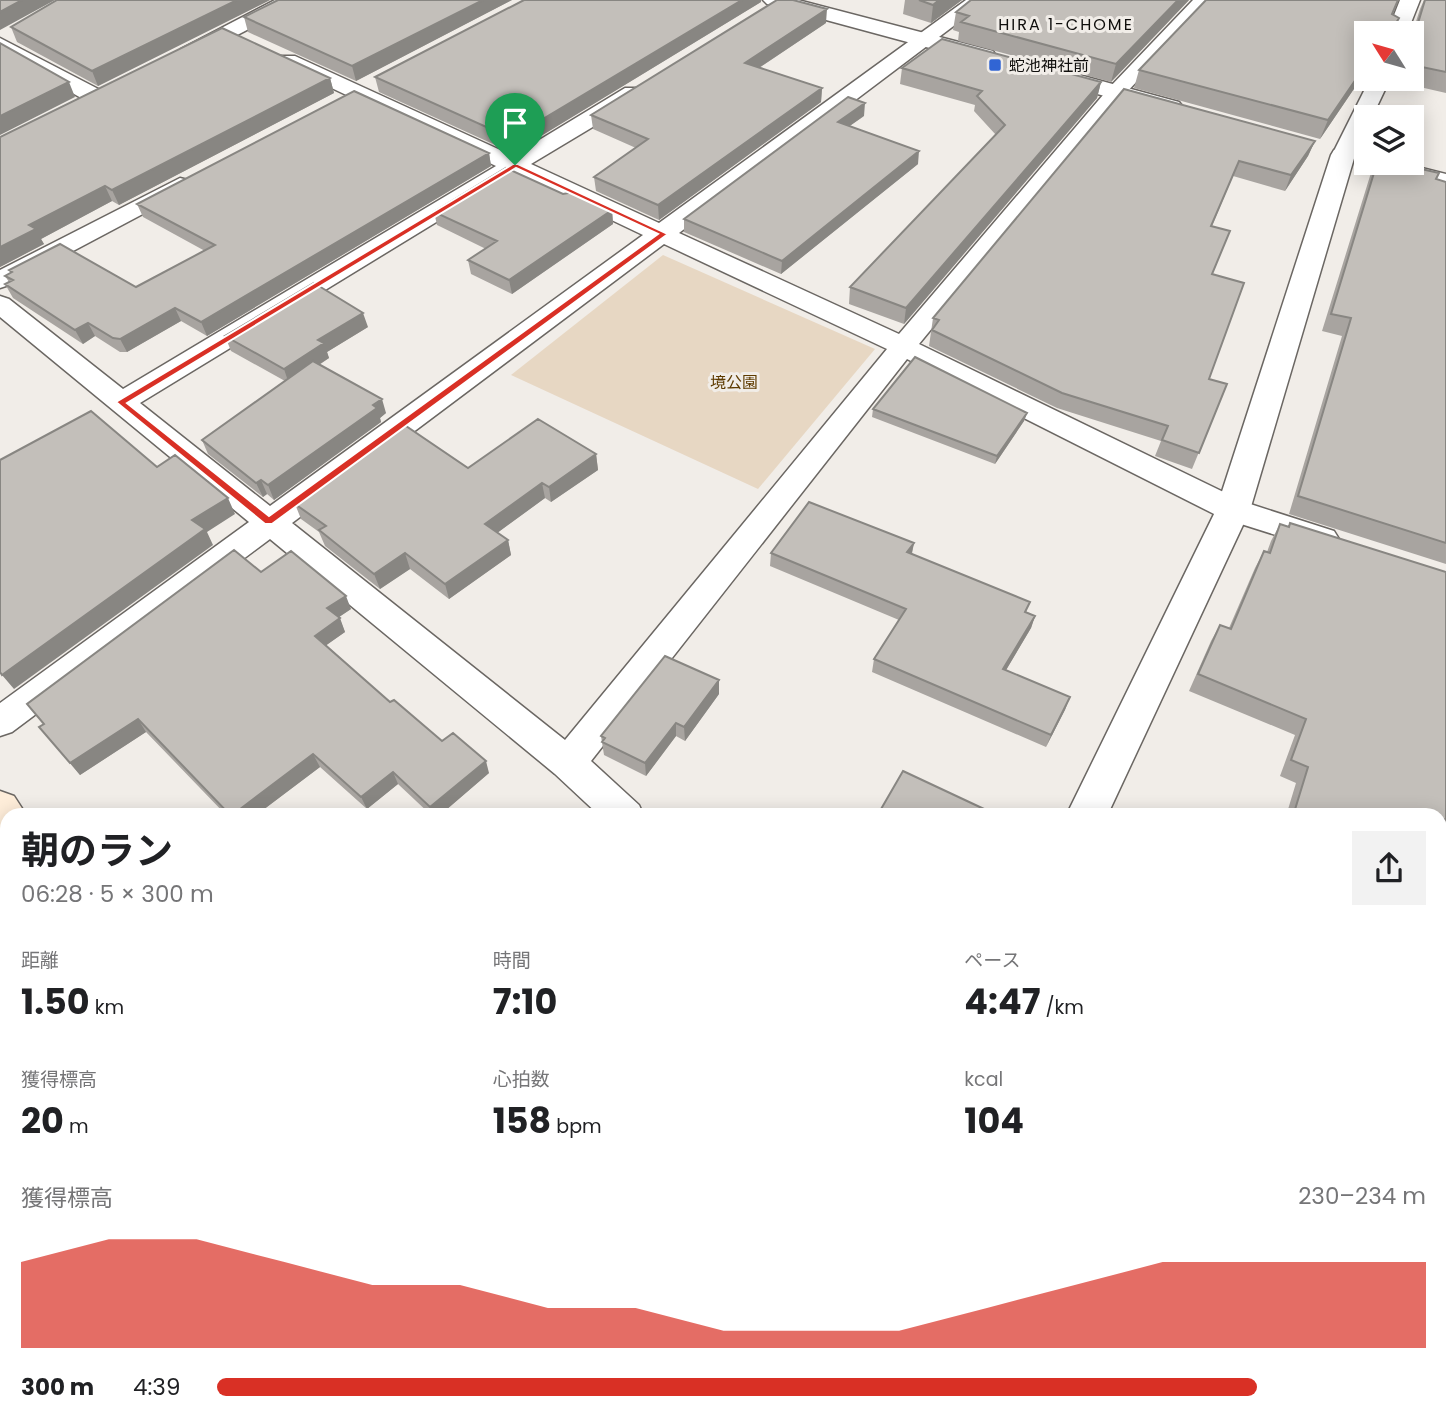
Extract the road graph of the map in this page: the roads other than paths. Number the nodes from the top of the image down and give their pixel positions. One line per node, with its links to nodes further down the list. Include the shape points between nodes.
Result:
1 (290, 0): 9 (street)
2 (978, 0): 8 (street)
3 (1204, 0): 19 (street)
4 (1418, 1): 6 (street)
5 (774, 4): 8 (street)
6 (1405, 21)
7 (21, 29): 10 (street)
8 (925, 40): 11 (street); 28 (street)
9 (248, 41): 12 (street); 18 (street)
10 (0, 43): 20 (street)
11 (1001, 61)
12 (169, 62)
13 (1027, 68): 19 (street)
14 (380, 80): 18 (street)
15 (654, 80): 25 (street)
16 (122, 86): 20 (street)
17 (1375, 91): 24 (street)
18 (357, 92): 21 (street); 25 (street)
19 (1116, 92): 23 (street); 31 (street)
20 (99, 98): 22 (street)
21 (332, 105)
22 (74, 110)
23 (1196, 114)
24 (1350, 156): 27 (street); 33 (street)
25 (515, 165): 28 (street); 32 (street)
26 (197, 176): 29 (street)
27 (1446, 182)
28 (664, 234): 31 (street); 34 (street)
29 (0, 280)
30 (0, 304): 32 (street)
31 (903, 346): 33 (street); 37 (street)
32 (121, 402): 34 (street)
33 (1233, 510): 35 (street); 39 (street)
34 (269, 522): 36 (street); 37 (street)
35 (1346, 547)
36 (0, 722)
37 (568, 763): 38 (street)
38 (617, 808)
39 (1090, 808)

